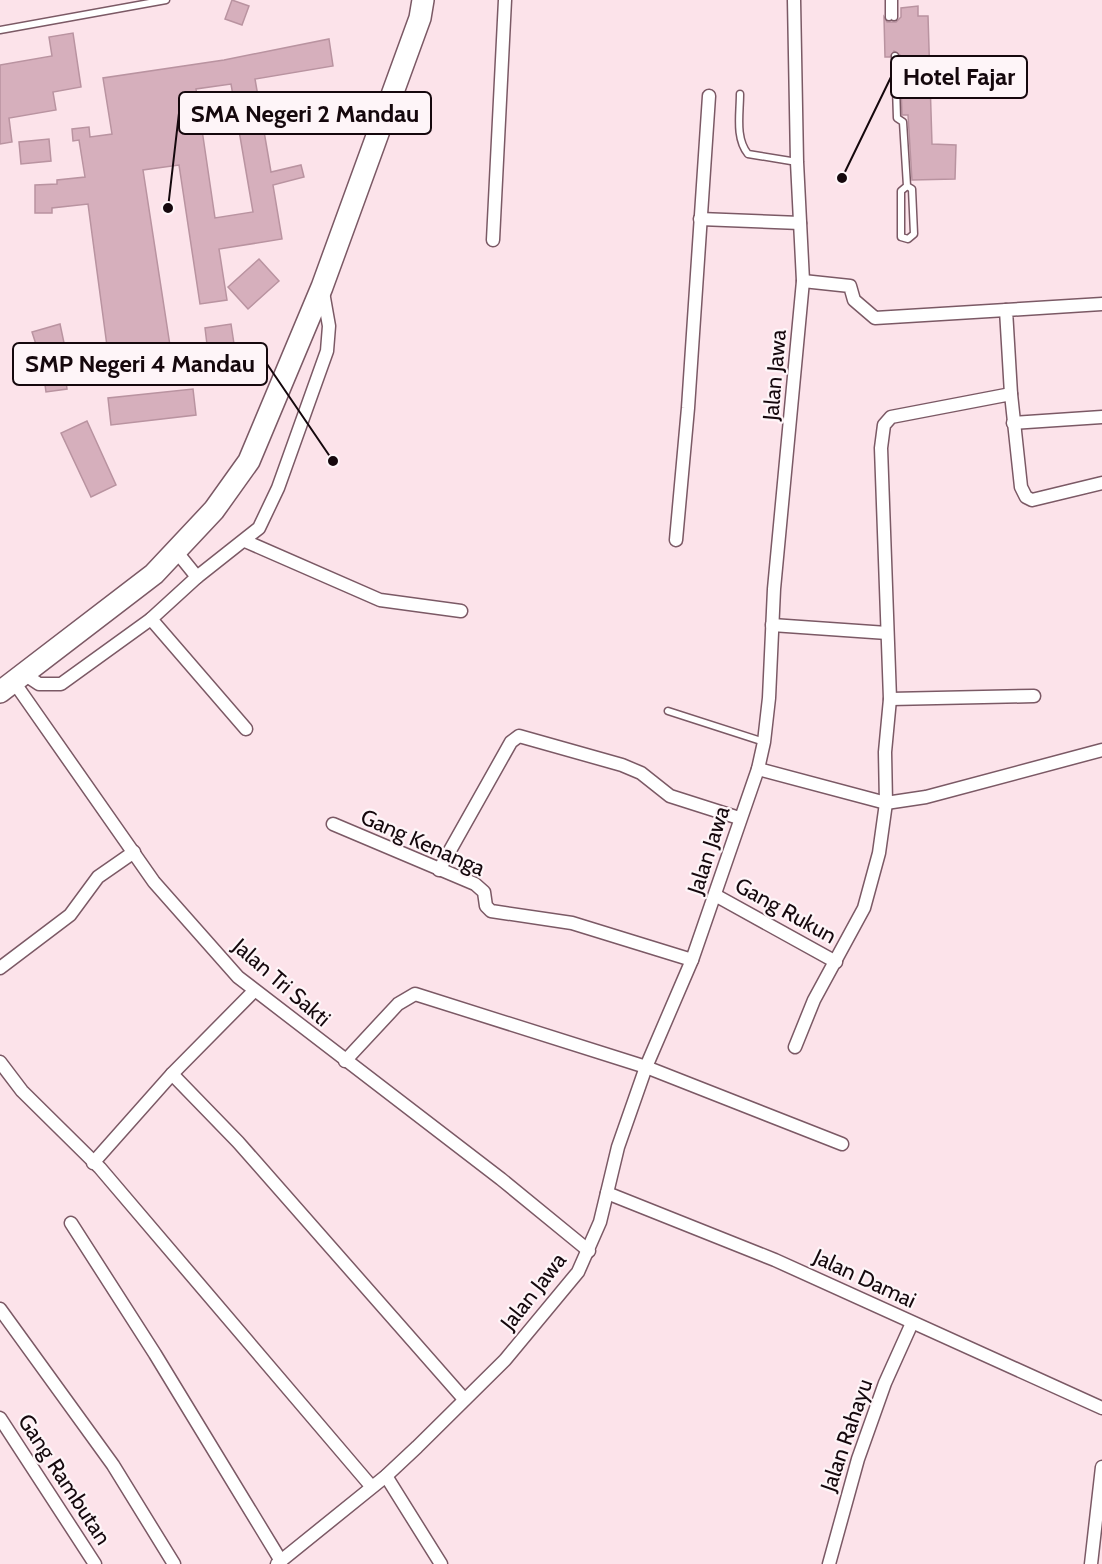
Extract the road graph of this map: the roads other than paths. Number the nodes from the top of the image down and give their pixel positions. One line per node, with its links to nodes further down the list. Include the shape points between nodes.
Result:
1 (166, 0): 8 (lane)
2 (432, 0): 7 (highway)
3 (505, 0): 16 (street)
4 (794, 0): 12 (street, Jalan Jawa)
5 (889, 0): 6 (lane, via 892,17)
6 (894, 0)
7 (421, 9): 18 (highway)
8 (0, 30)
9 (893, 56): 13 (lane)
10 (740, 94): 12 (lane, via 739,134 748,154)
11 (709, 96): 14 (street)
12 (797, 162): 15 (street, Jalan Jawa)
13 (907, 186): 13 (lane, via 912,189 914,234 908,239 901,237 901,190)
14 (700, 219): 15 (street); 25 (street)
15 (800, 223): 17 (street, Jalan Jawa)
16 (493, 240)
17 (803, 281): 20 (street, via 850,286 854,300 875,318); 31 (street, Jalan Jawa)
18 (322, 287): 26 (street, via 329,326 327,351 278,488 259,528); 27 (highway, via 249,461 214,510)
19 (1102, 304): 20 (street)
20 (1006, 310): 21 (street)
21 (1011, 394): 23 (street); 32 (street, via 891,417 884,425 881,448)
22 (1102, 417): 23 (street)
23 (1013, 423): 24 (street, via 1021,487 1026,497 1032,500)
24 (1102, 483)
25 (676, 540)
26 (245, 541): 28 (street); 29 (street, via 381,600)
27 (176, 551): 28 (street); 33 (highway, via 154,574)
28 (196, 577): 30 (street)
29 (461, 611)
30 (151, 619): 33 (street, via 61,684); 37 (street)
31 (772, 625): 32 (street); 38 (street, Jalan Jawa)
32 (887, 633): 35 (street)
33 (13, 682): 44 (street, Jalan Tri Sakti)
34 (1034, 696): 35 (street)
35 (890, 699): 41 (street)
36 (668, 711): 38 (lane)
37 (246, 729)
38 (765, 742): 40 (street, Jalan Jawa)
39 (1102, 750): 41 (street, via 926,797)
40 (758, 769): 41 (street); 42 (street, Jalan Jawa)
41 (886, 803): 48 (street, via 879,853 864,908)
42 (739, 818): 45 (street, via 670,796 640,773 622,765 519,736); 46 (street, Jalan Jawa)
43 (333, 824): 45 (street, Gang Kenanga)
44 (134, 852): 49 (street, via 98,877 70,915); 50 (street, Jalan Tri Sakti, via 189,924)
45 (439, 870): 47 (street, Gang Kenanga, via 480,888 491,911 572,923)
46 (716, 895): 47 (street, Jalan Jawa); 48 (street, Gang Rukun)
47 (692, 960): 54 (street, Jalan Jawa)
48 (836, 962): 51 (street, via 814,1000)
49 (0, 968)
50 (254, 991): 53 (street, Jalan Tri Sakti); 55 (street)
51 (795, 1047)
52 (0, 1062): 57 (street, via 22,1091)
53 (345, 1062): 54 (street, via 398,1004 415,994); 60 (street, Jalan Tri Sakti, via 501,1179)
54 (646, 1067): 56 (street); 58 (street, Jalan Jawa, via 618,1147)
55 (172, 1074): 57 (street); 63 (street, via 238,1142)
56 (842, 1144)
57 (93, 1163): 68 (street)
58 (607, 1193): 60 (street, Jalan Jawa); 62 (street, Jalan Damai, via 775,1260)
59 (71, 1223): 69 (street, via 155,1354)
60 (589, 1251): 63 (street, Jalan Jawa, via 566,1290 505,1360)
61 (0, 1309): 71 (street, via 113,1465)
62 (912, 1323): 64 (street, Jalan Damai); 73 (street, Jalan Rahayu, via 858,1459)
63 (464, 1399): 67 (street, Jalan Jawa)
64 (1102, 1408)
65 (0, 1418): 70 (street, Gang Rambutan)
66 (1102, 1467): 74 (street)
67 (386, 1476): 68 (street, Jalan Jawa); 72 (street)
68 (371, 1486): 69 (street, Jalan Jawa)
69 (279, 1562)
70 (95, 1564)
71 (174, 1564)
72 (441, 1564)
73 (829, 1564)
74 (1091, 1564)

